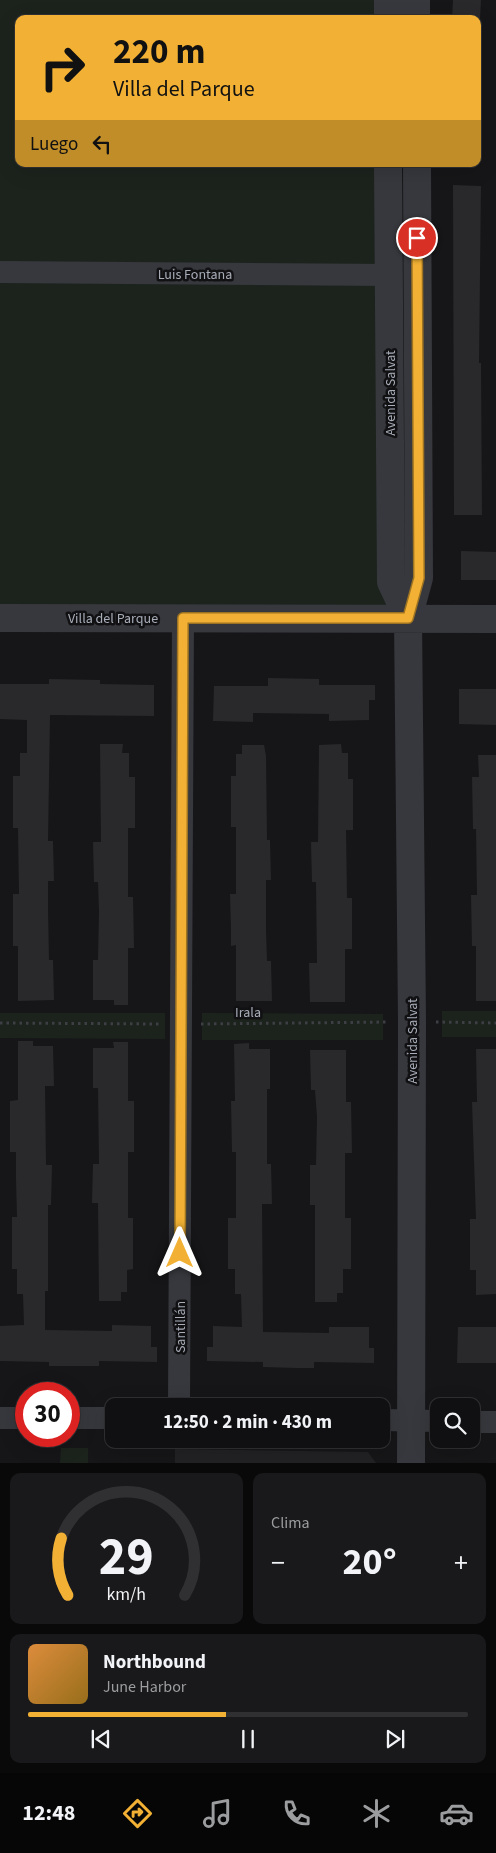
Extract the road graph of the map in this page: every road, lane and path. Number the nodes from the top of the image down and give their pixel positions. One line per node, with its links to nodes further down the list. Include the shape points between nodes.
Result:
1 (388, 0): 3 (street)
2 (416, 0): 4 (street)
3 (388, 15)
4 (416, 15)
5 (388, 167): 8 (street, Avenida Salvat)
6 (417, 167): 11 (street, Avenida Salvat, via 419,578)
7 (0, 272): 8 (street, Luis Fontana)
8 (389, 275): 11 (street, Avenida Salvat, via 391,582)
9 (0, 618): 10 (street, Villa del Parque)
10 (183, 618): 11 (street, Villa del Parque); 16 (street, Santillán)
11 (408, 618): 12 (street, Villa del Parque); 13 (street, Avenida Salvat)
12 (496, 619)
13 (412, 1022): 15 (path, Irala); 16 (path, Irala); 23 (street, Avenida Salvat)
14 (0, 1023): 16 (path, Irala)
15 (496, 1023)
16 (182, 1024): 17 (street, Santillán)
17 (179, 1398)
18 (0, 1418): 19 (street)
19 (15, 1418)
20 (80, 1418): 21 (street)
21 (105, 1418)
22 (390, 1420): 23 (street)
23 (411, 1420): 24 (street); 27 (street, Avenida Salvat)
24 (430, 1421)
25 (480, 1422): 26 (street)
26 (496, 1422)
27 (411, 1463)

